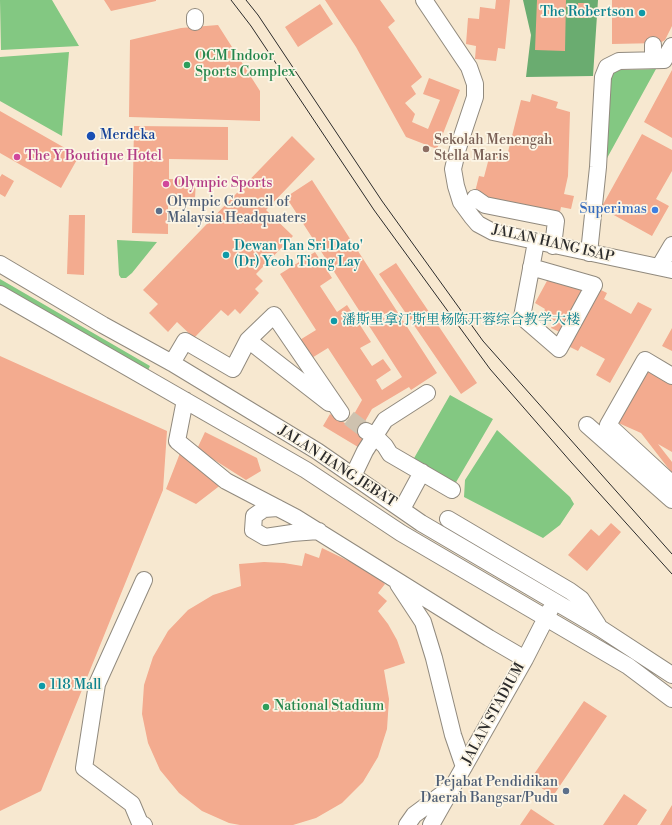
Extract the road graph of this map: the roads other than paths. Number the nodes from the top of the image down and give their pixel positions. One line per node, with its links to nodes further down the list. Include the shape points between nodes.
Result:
1 (424, 0): 5 (street, JALAN HANG ISAP, via 469,67 475,84 475,97 461,127 453,169 464,207 478,224 493,232)
2 (672, 46): 8 (street, via 657,55 619,61 607,67 603,77 598,166)
3 (476, 198): 4 (street, via 484,205)
4 (538, 215): 5 (street); 7 (street, via 552,217 556,221)
5 (534, 242): 7 (street, JALAN HANG ISAP); 10 (street)
6 (672, 245): 11 (street)
7 (553, 246): 8 (street, JALAN HANG ISAP)
8 (589, 253): 11 (street, JALAN HANG ISAP)
9 (0, 264): 15 (street, JALAN HANG JEBAT)
10 (531, 267): 10 (street, via 522,317 559,349 594,285)
11 (665, 269)
12 (0, 294): 19 (street, JALAN HANG JEBAT)
13 (248, 340): 13 (street, via 274,315 345,415); 15 (street, via 233,369 185,341)
14 (655, 356): 16 (street)
15 (172, 363): 23 (street, JALAN HANG JEBAT, via 318,451)
16 (672, 365)
17 (672, 376): 24 (street, via 645,360 608,425)
18 (427, 393): 21 (street, via 385,420)
19 (185, 400): 27 (street, via 177,441 226,481); 34 (street, JALAN HANG JEBAT, via 306,470 401,533)
20 (587, 425): 26 (street)
21 (370, 433): 22 (street, via 390,454); 23 (street)
22 (422, 472): 25 (street); 28 (street)
23 (353, 476): 28 (street, JALAN HANG JEBAT)
24 (672, 484)
25 (452, 490)
26 (672, 500)
27 (278, 508): 30 (street); 30 (street, via 264,509 254,516 253,530 265,537)
28 (402, 509): 33 (street, JALAN HANG JEBAT, via 421,523)
29 (448, 519): 35 (street, via 570,590 581,599)
30 (318, 531): 31 (street)
31 (395, 579): 36 (street); 39 (street, via 423,622)
32 (144, 580): 41 (street, via 97,684 84,768 132,804 140,823)
33 (555, 602): 34 (street, JALAN STADIUM); 35 (street, JALAN HANG JEBAT)
34 (546, 618): 36 (street, JALAN STADIUM); 38 (street, JALAN HANG JEBAT, via 628,666)
35 (600, 628): 37 (street, JALAN HANG JEBAT)
36 (525, 658): 39 (street, JALAN STADIUM)
37 (672, 675)
38 (672, 699)
39 (464, 767): 40 (street, JALAN STADIUM)
40 (453, 786): 42 (street, via 414,815); 43 (street, JALAN STADIUM)
41 (144, 825)
42 (407, 825)
43 (431, 825)

